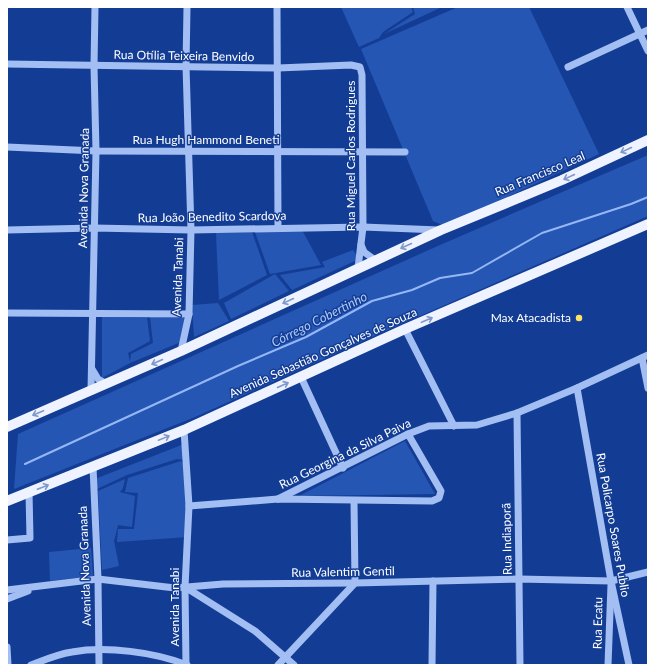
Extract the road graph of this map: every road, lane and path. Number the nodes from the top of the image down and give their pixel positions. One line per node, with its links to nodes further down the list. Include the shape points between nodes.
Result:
1 (95, 7): 9 (street, Avenida Nova Granada)
2 (187, 7): 10 (street, Avenida Tanabi)
3 (277, 7): 13 (street)
4 (627, 7): 6 (street)
5 (648, 30): 6 (street)
6 (640, 33): 7 (street); 12 (street)
7 (648, 50)
8 (7, 64): 9 (street, Rua Otília Teixeira Benvido)
9 (94, 66): 10 (street, Rua Otília Teixeira Benvido); 16 (street, Avenida Nova Granada)
10 (186, 66): 13 (street, Rua Otília Teixeira Benvido); 17 (street, Avenida Tanabi)
11 (360, 67): 13 (street, Rua Otília Teixeira Benvido); 19 (street, Rua Miguel Carlos Rodrigues)
12 (568, 67)
13 (278, 68): 18 (street)
14 (648, 140): 28 (main road, Rua Francisco Leal, one-way to 28, via 562,180)
15 (7, 147): 16 (street, Rua Hugh Hammond Beneti)
16 (96, 151): 17 (street, Rua Hugh Hammond Beneti); 24 (street, Avenida Nova Granada)
17 (189, 151): 18 (street, Rua Hugh Hammond Beneti); 27 (street, Avenida Tanabi)
18 (278, 151): 19 (street, Rua Hugh Hammond Beneti); 22 (street)
19 (363, 152): 20 (street, Rua Hugh Hammond Beneti); 23 (street, Rua Miguel Carlos Rodrigues)
20 (405, 152)
21 (648, 224): 36 (main road, Avenida Sebastião Gonçalves de Souza, one-way to 21)
22 (278, 227): 23 (street, Rua João Benedito Scardova); 27 (street, Rua João Benedito Scardova)
23 (363, 227): 25 (street, Rua João Benedito Scardova); 30 (street, Rua Miguel Carlos Rodrigues)
24 (94, 228): 26 (street, Rua João Benedito Scardova); 27 (street, Rua João Benedito Scardova); 34 (street, Avenida Nova Granada)
25 (417, 229): 28 (street, Rua João Benedito Scardova); 29 (street)
26 (7, 230)
27 (191, 230): 35 (street, Avenida Tanabi)
28 (441, 230): 29 (main road)
29 (422, 239): 31 (main road, one-way to 31)
30 (360, 245): 31 (street, Rua Miguel Carlos Rodrigues, via 364,252); 32 (street, Rua Miguel Carlos Rodrigues)
31 (376, 260): 32 (main road)
32 (358, 268): 38 (main road, one-way to 38)
33 (7, 313): 34 (street)
34 (94, 314): 35 (street); 41 (street, Avenida Nova Granada)
35 (189, 314): 37 (street, Avenida Tanabi)
36 (405, 329): 42 (main road, Avenida Sebastião Gonçalves de Souza); 48 (street)
37 (185, 332): 38 (street, Avenida Tanabi, via 187,337); 39 (street, Avenida Tanabi)
38 (199, 343): 39 (main road)
39 (181, 351): 43 (main road, one-way to 43)
40 (645, 356): 44 (street, Rua Georgina da Silva Paiva); 45 (street)
41 (92, 368): 43 (street, via 98,379); 46 (street, Avenida Nova Granada)
42 (301, 377): 50 (main road, Avenida Sebastião Gonçalves de Souza, one-way to 42); 53 (street)
43 (107, 384): 46 (main road)
44 (577, 388): 47 (street, Rua Georgina da Silva Paiva); 64 (street, Rua Policarpo Soares Publio)
45 (648, 388)
46 (91, 390): 49 (main road, one-way to 49)
47 (517, 413): 48 (street, Rua Georgina da Silva Paiva, via 477,425); 62 (street, Rua Indiaporã)
48 (454, 426): 51 (street, Rua Georgina da Silva Paiva, via 429,426)
49 (7, 427)
50 (184, 430): 52 (main road, Avenida Sebastião Gonçalves de Souza, one-way to 50); 58 (street, Avenida Tanabi)
51 (408, 434): 53 (street, Rua Georgina da Silva Paiva); 57 (street, via 441,491 440,498 432,501)
52 (93, 467): 54 (main road, Avenida Sebastião Gonçalves de Souza, one-way to 52); 61 (street, Avenida Nova Granada)
53 (343, 468): 55 (street, Rua Georgina da Silva Paiva)
54 (29, 492): 56 (main road, Avenida Sebastião Gonçalves de Souza); 59 (street, via 30,538)
55 (278, 499): 57 (street); 58 (street)
56 (7, 501)
57 (354, 501): 65 (street)
58 (189, 506): 66 (street, Avenida Tanabi)
59 (7, 540)
60 (648, 572): 64 (street, Rua Valentim Gentil)
61 (98, 579): 66 (street, Rua Valentim Gentil, via 155,587); 67 (street, Rua Valentim Gentil); 71 (street, Avenida Nova Granada)
62 (519, 579): 63 (street, Rua Valentim Gentil); 64 (street, Rua Valentim Gentil); 80 (street, Rua Indiaporã)
63 (433, 581): 65 (street, Rua Valentim Gentil); 79 (street)
64 (611, 581): 81 (street, Rua Ecatu); 82 (street, Rua Policarpo Soares Publio)
65 (355, 583): 66 (street, Rua Valentim Gentil, via 222,584); 72 (street)
66 (185, 587): 72 (street, via 256,631); 76 (street, Avenida Tanabi)
67 (38, 588): 68 (street, Rua Valentim Gentil); 69 (street, Rua Valentim Gentil)
68 (7, 590)
69 (7, 599)
70 (7, 647): 73 (street)
71 (98, 650): 74 (street, via 71,652); 75 (street, Avenida Nova Granada); 76 (street, via 158,656)
72 (284, 656): 77 (street); 78 (street)
73 (8, 665)
74 (31, 665)
75 (99, 665)
76 (186, 665)
77 (278, 665)
78 (294, 665)
79 (432, 665)
80 (520, 665)
81 (608, 665)
82 (629, 665)

